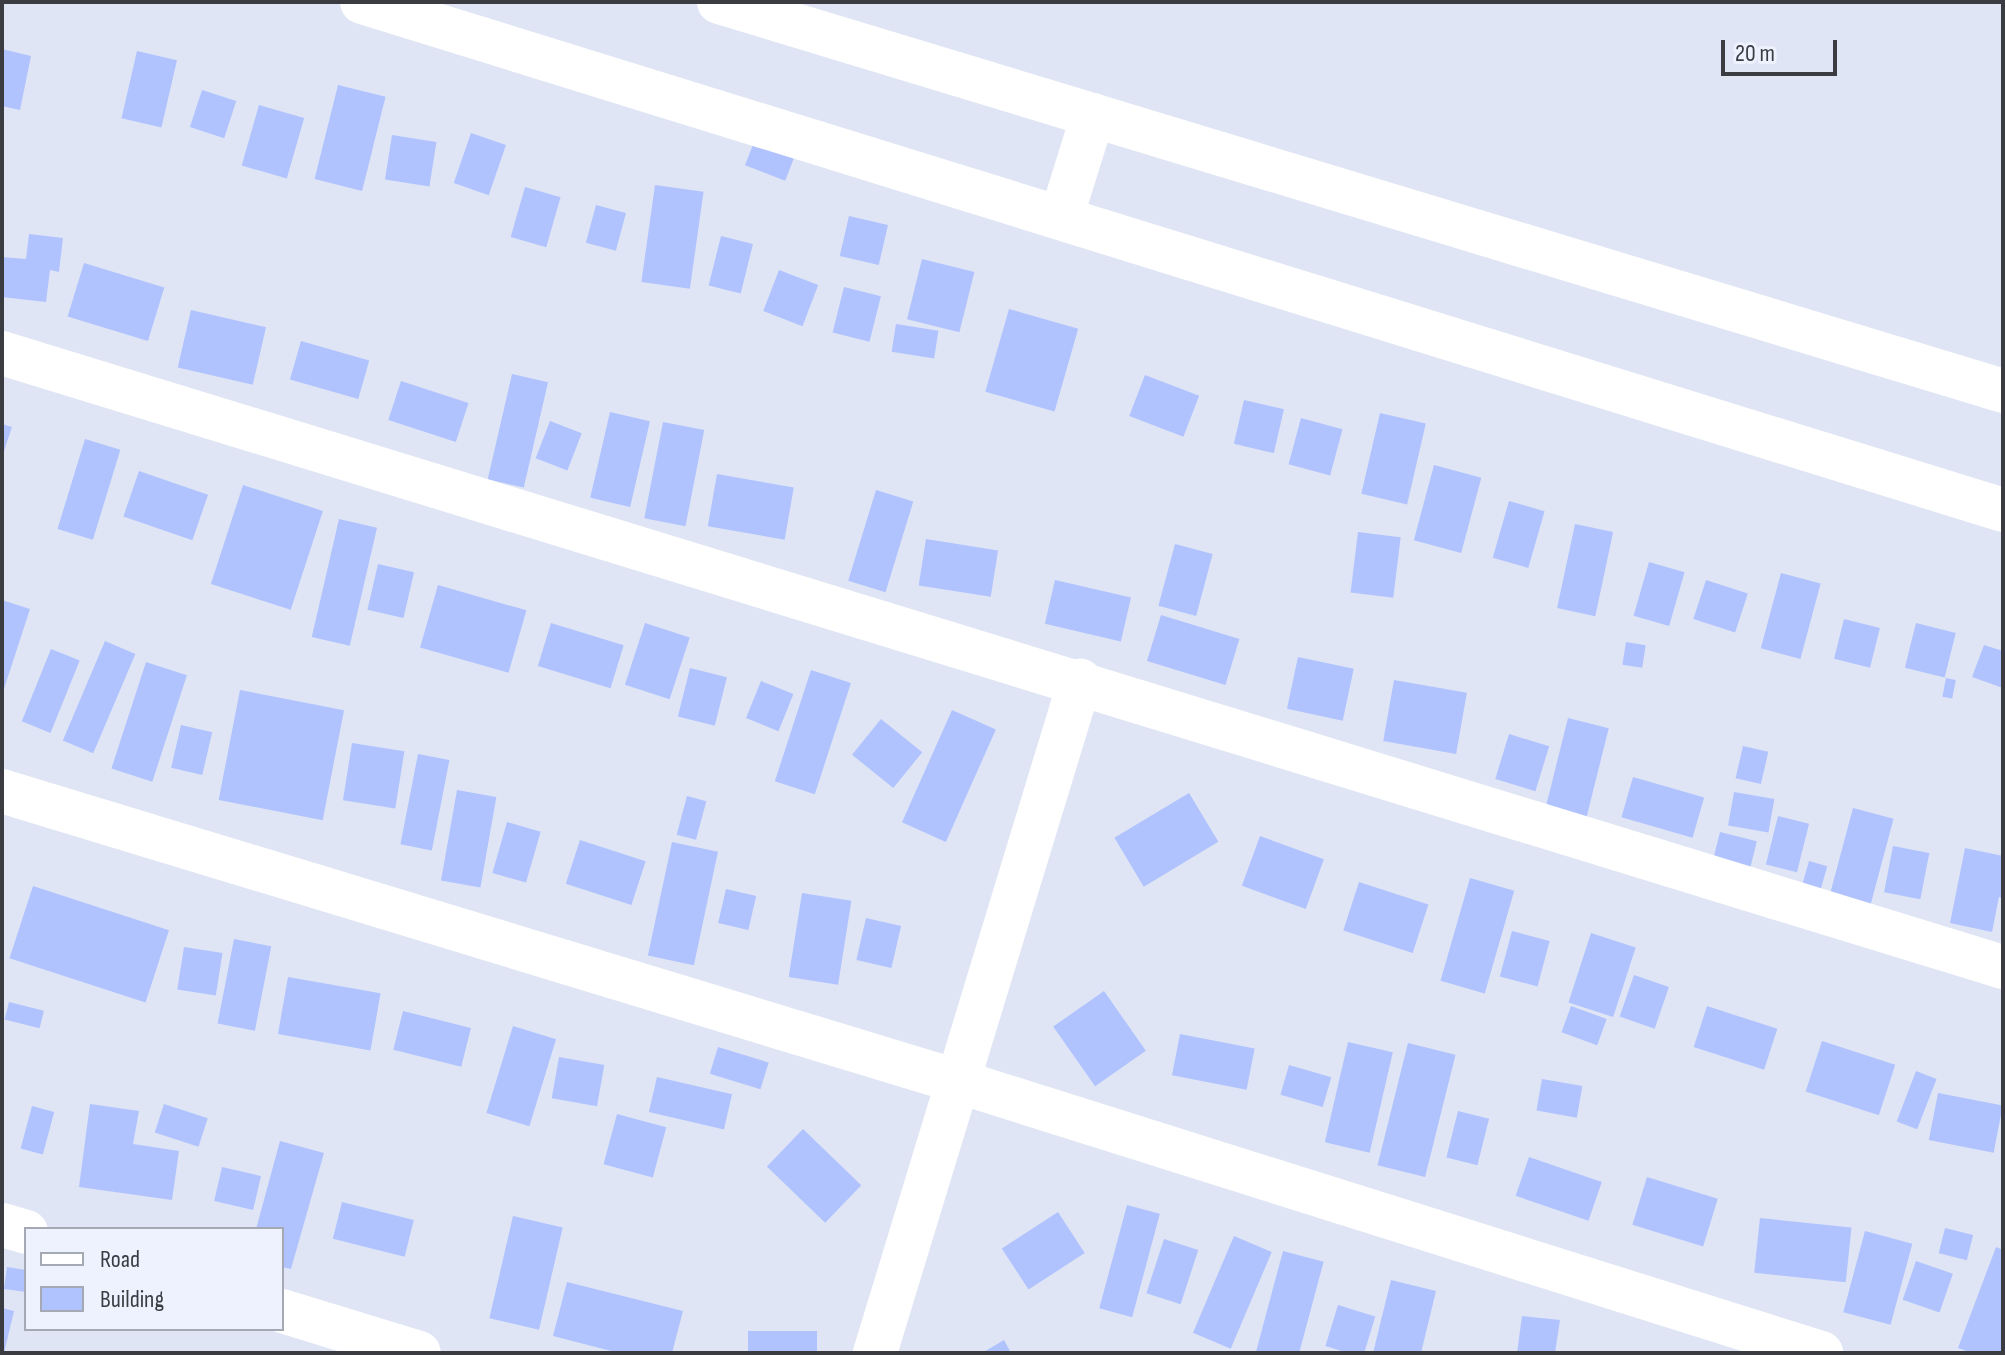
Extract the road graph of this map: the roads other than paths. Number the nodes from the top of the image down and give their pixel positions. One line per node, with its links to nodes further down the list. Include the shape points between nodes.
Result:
1 (362, 2): 4 (street)
2 (719, 2): 3 (street)
3 (1093, 115): 4 (street); 6 (street)
4 (1061, 218): 7 (street)
5 (2, 353): 8 (street)
6 (2003, 391)
7 (2003, 510)
8 (1080, 681): 10 (street); 11 (street)
9 (2, 791): 11 (street)
10 (2003, 967)
11 (960, 1082): 16 (street); 17 (street)
12 (2, 1225): 13 (street)
13 (24, 1231)
14 (284, 1312): 15 (street)
15 (419, 1353)
16 (875, 1353)
17 (1821, 1353)

